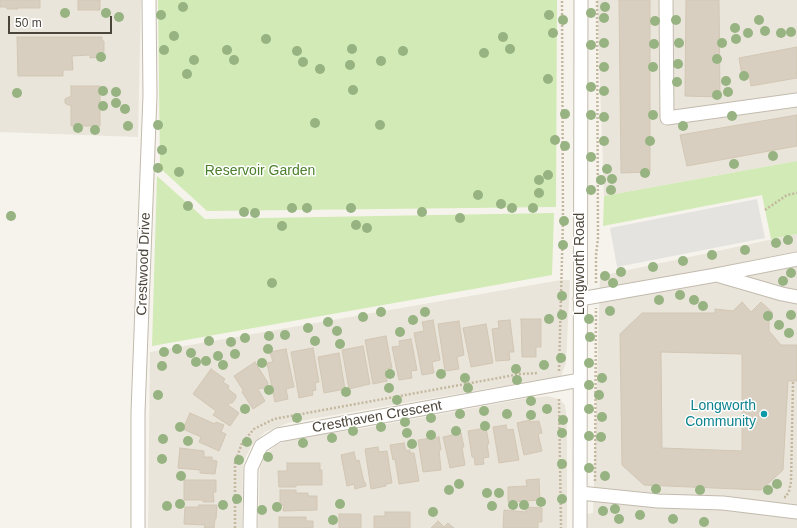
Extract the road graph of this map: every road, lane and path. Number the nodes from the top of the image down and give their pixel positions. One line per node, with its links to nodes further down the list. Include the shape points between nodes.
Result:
1 (149, 0): 23 (street, Crestwood Drive, via 150,95 138,412)
2 (562, 0): 14 (path, via 563,220)
3 (581, 0): 13 (street, Longworth Road)
4 (597, 0): 11 (path)
5 (666, 0): 6 (street, via 667,118)
6 (797, 100)
7 (797, 193): 8 (path, via 787,195)
8 (765, 210)
9 (797, 259): 10 (street)
10 (716, 275): 11 (street); 12 (street)
11 (596, 296): 13 (street); 19 (path)
12 (797, 297)
13 (580, 299): 16 (street, Longworth Road)
14 (559, 372)
15 (543, 373): 24 (path, via 513,376 274,419 254,429 242,443 235,463)
16 (580, 380): 20 (street, Longworth Road); 25 (street, Cresthaven Crescent, via 278,435 261,446 251,468)
17 (793, 382): 21 (path, via 791,482 786,497)
18 (559, 399): 26 (path)
19 (595, 484)
20 (580, 494): 22 (street); 27 (street, Longworth Road)
21 (782, 498)
22 (797, 512)
23 (138, 528)
24 (235, 528)
25 (250, 528)
26 (560, 528)
27 (580, 528)

